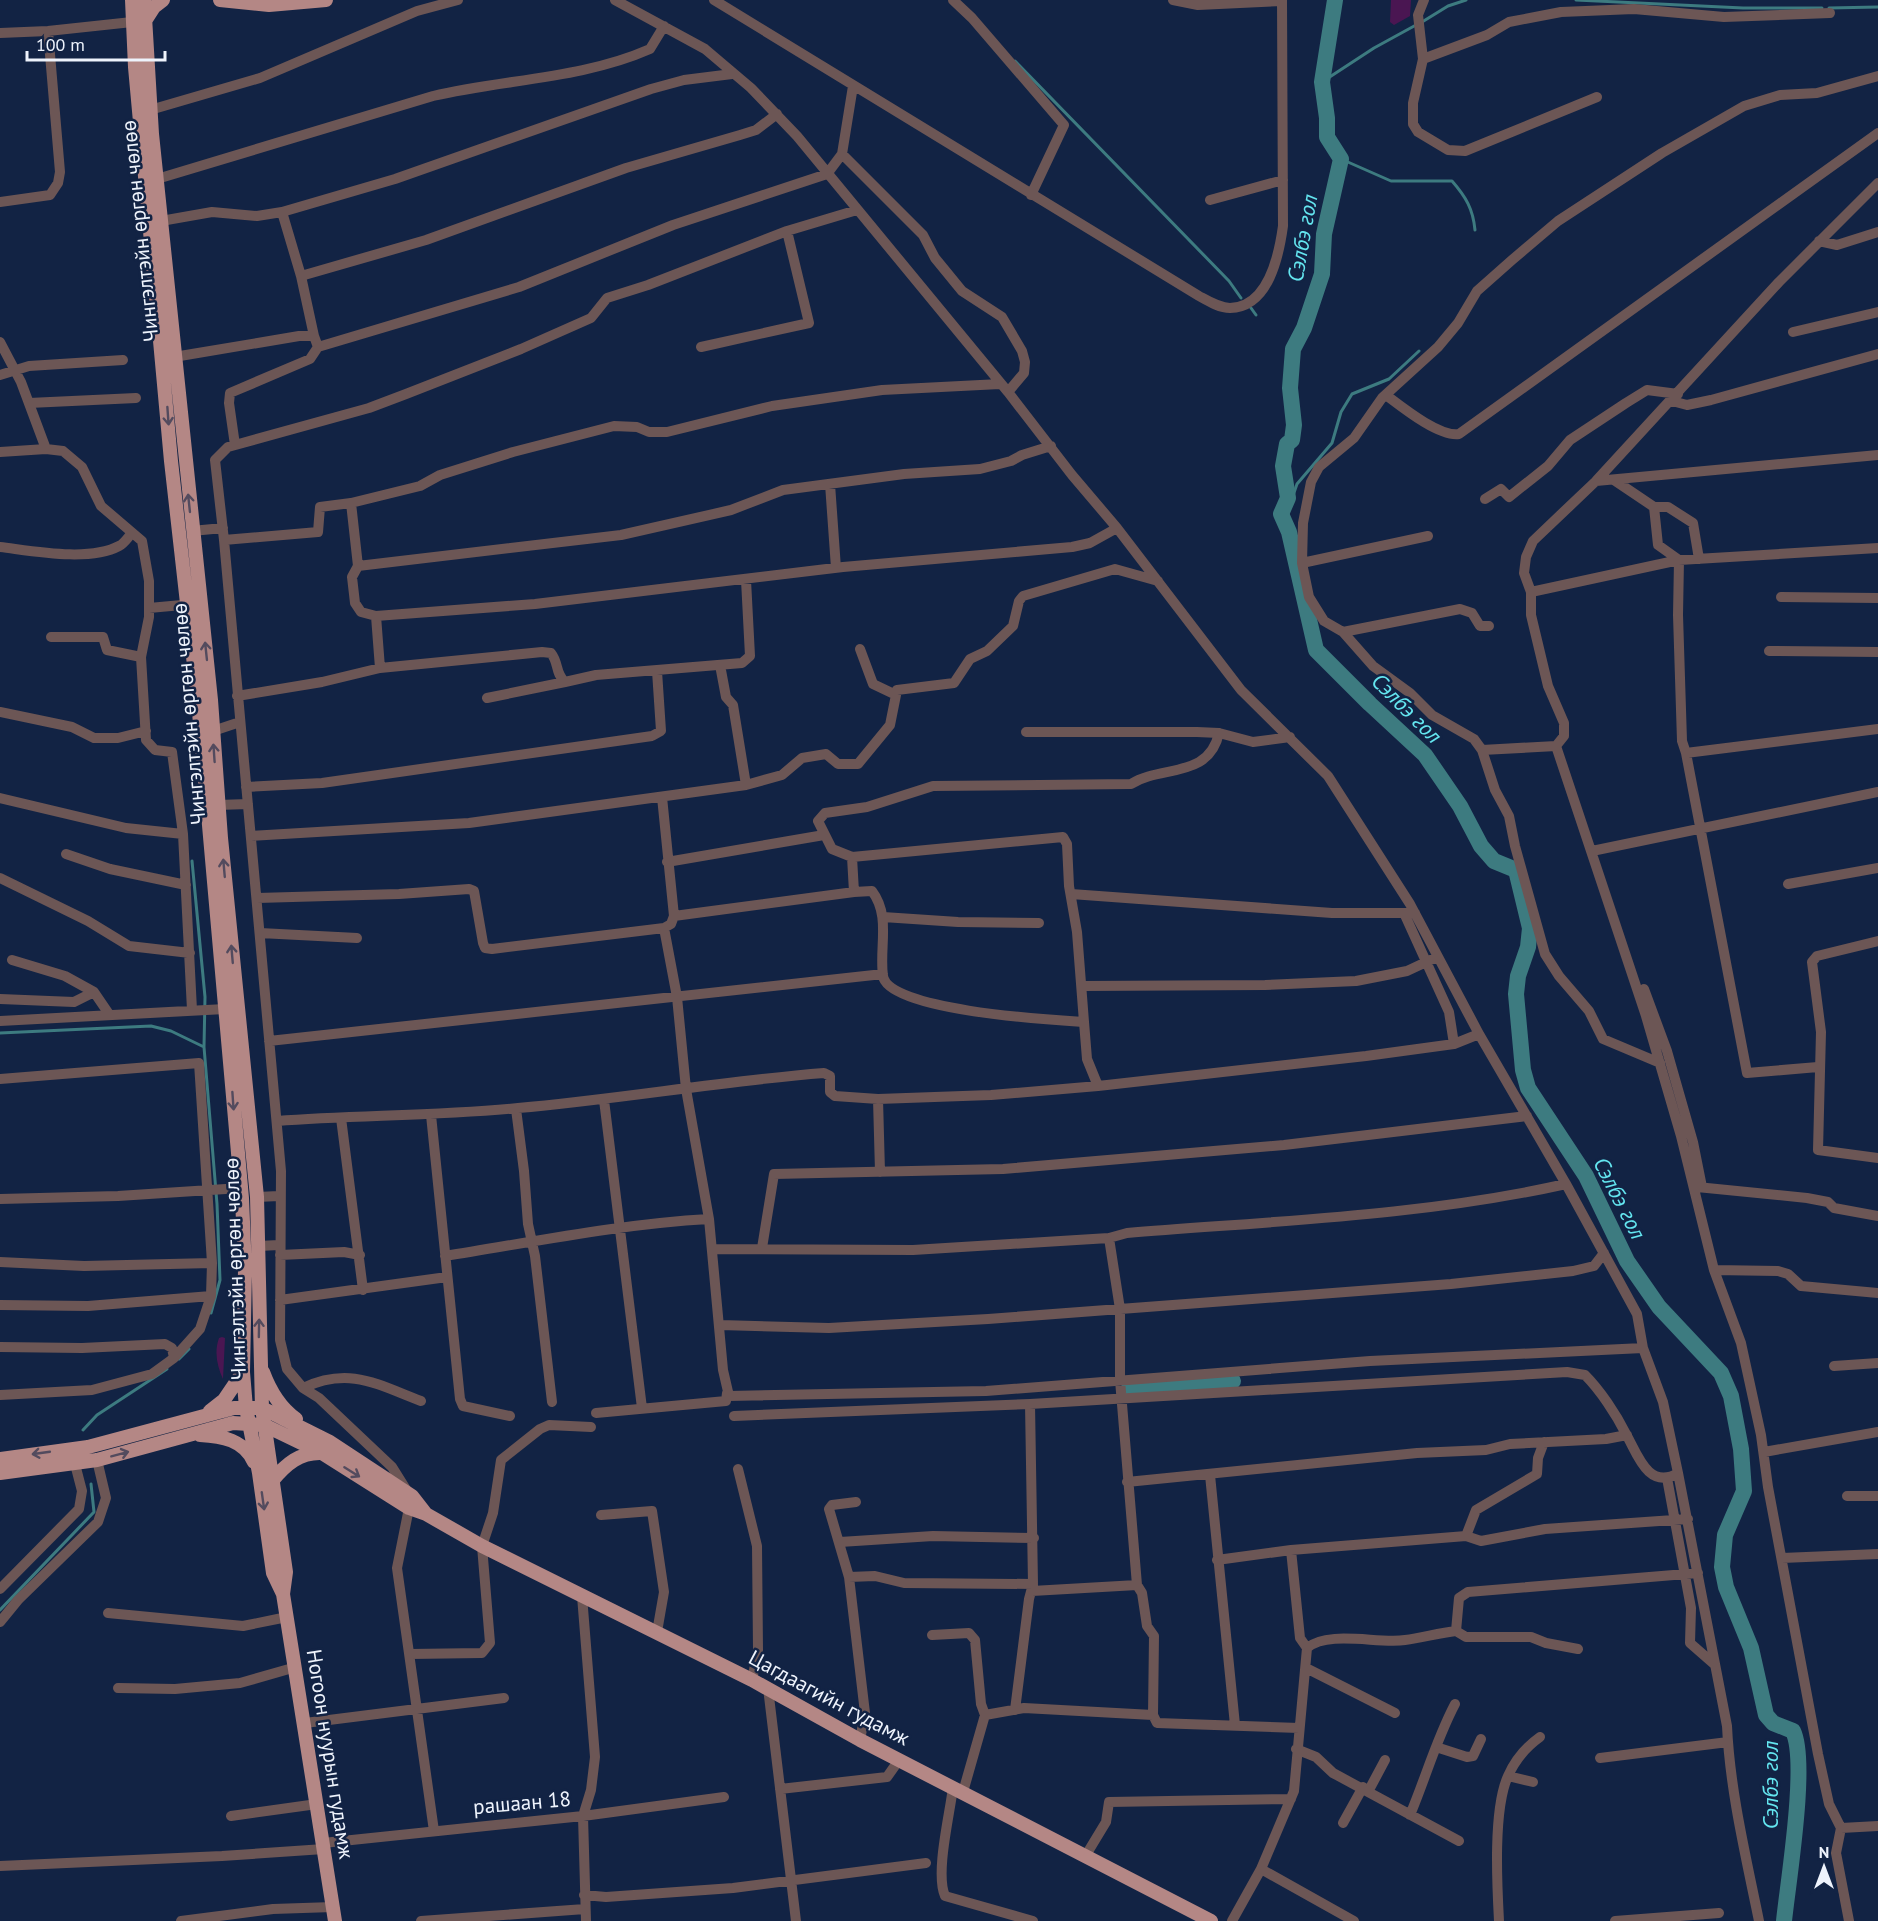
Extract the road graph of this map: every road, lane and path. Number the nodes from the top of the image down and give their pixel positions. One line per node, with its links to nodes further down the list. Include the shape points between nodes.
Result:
1 (132, 0): 14 (main road, Чингэлтэйн өргөн чөлөө)
2 (144, 0): 14 (main road, Чингэлтэйн өргөн чөлөө)
3 (163, 0): 14 (main road)
4 (220, 0): 5 (main road, via 284,5)
5 (326, 0)
6 (458, 0): 23 (street, via 417,10 260,78)
7 (615, 0): 15 (street)
8 (714, 0): 21 (street)
9 (953, 0): 31 (street, via 1064,125)
10 (1173, 0): 11 (street, via 1198,5)
11 (1282, 0): 29 (street)
12 (1424, 0): 18 (street, via 1418,15)
13 (1830, 13): 18 (street, via 1724,17 1634,9 1561,12 1509,22 1487,35)
14 (138, 22): 16 (street); 23 (main road, Чингэлтэйн өргөн чөлөө); 86 (main road, Чингэлтэйн өргөн чөлөө, one-way to 86, via 171,461)
15 (664, 26): 19 (street, via 705,49); 28 (street, via 650,49 590,68 433,96)
16 (48, 31): 17 (street); 33 (street, via 58,183 50,195)
17 (0, 33)
18 (1423, 59): 22 (street, via 1413,103 1413,123 1418,132 1448,150 1466,151)
19 (732, 74): 24 (street); 35 (street, via 651,89 395,179)
20 (1878, 76): 54 (street, via 1817,93 1780,95 1744,106 1662,153 1558,221 1512,260 1478,291 1438,348)
21 (853, 86): 26 (street); 31 (street)
22 (1597, 97)
23 (150, 110): 28 (main road, Чингэлтэйн өргөн чөлөө)
24 (777, 114): 27 (street); 40 (street, via 748,132 626,168 426,240)
25 (1878, 133): 54 (street, via 1459,434 1432,426)
26 (842, 154): 27 (street); 53 (street, via 923,235 935,258 962,291 1002,317 1025,362 1024,373)
27 (827, 174): 34 (street); 45 (street, via 673,225 519,287)
28 (157, 178): 36 (main road, Чингэлтэйн өргөн чөлөө)
29 (1283, 180): 31 (street, via 1283,226 1272,271 1261,291 1232,308 1199,296); 32 (street)
30 (1878, 183): 39 (street)
31 (1031, 195)
32 (1210, 200)
33 (0, 202)
34 (857, 210): 37 (street); 52 (street)
35 (282, 212): 36 (street, via 257,216 212,212); 40 (street)
36 (161, 220): 48 (main road, Чингэлтэйн өргөн чөлөө)
37 (787, 231): 46 (street, via 809,323); 58 (street, via 606,298 591,318 493,361 369,408)
38 (1878, 232): 39 (street, via 1837,245)
39 (1819, 241): 55 (street)
40 (301, 276): 43 (street)
41 (1878, 312): 42 (street)
42 (1793, 332)
43 (314, 336): 45 (street); 48 (street)
44 (0, 342): 50 (street)
45 (318, 347): 58 (street, via 310,358 230,393)
46 (701, 347)
47 (1878, 354): 55 (street, via 1711,400 1687,405)
48 (174, 357): 70 (main road, Чингэлтэйн өргөн чөлөө, one-way to 48)
49 (123, 360): 50 (street, via 29,366)
50 (16, 372): 51 (street); 57 (street)
51 (0, 375)
52 (1000, 384): 53 (street); 67 (street, via 882,390 772,406 667,432 614,426 513,452 440,475 420,486)
53 (1008, 392): 59 (street)
54 (1386, 395): 78 (street, via 1354,438 1319,467 1311,482 1303,523)
55 (1675, 397): 64 (street); 66 (street, via 1647,390 1570,440 1548,466 1509,497 1501,489)
56 (136, 398): 57 (street)
57 (29, 404): 60 (street)
58 (235, 445): 72 (street, via 215,460)
59 (1051, 446): 65 (street, via 980,469); 69 (street)
60 (46, 449): 61 (street); 71 (street, via 63,451 82,467 101,506)
61 (0, 452)
62 (1878, 455): 63 (street)
63 (1614, 480): 64 (street); 68 (street)
64 (1596, 481): 83 (street, via 1533,542 1524,573)
65 (830, 483): 79 (street, via 783,490 731,510 621,535); 80 (street)
66 (1485, 499)
67 (351, 503): 72 (street, via 320,507 318,532); 79 (street)
68 (1654, 507): 76 (street, via 1668,507 1693,523); 77 (street, via 1656,540 1661,549)
69 (1117, 528): 80 (street, via 1090,543 1072,547); 82 (street)
70 (192, 531): 72 (street); 86 (main road, Чингэлтэйн өргөн чөлөө)
71 (132, 533): 74 (street, via 121,546 102,552 51,553); 87 (street, via 142,541)
72 (223, 534): 101 (street)
73 (1428, 536): 78 (street)
74 (0, 547)
75 (1878, 548): 76 (street)
76 (1699, 559): 77 (street)
77 (1679, 560): 83 (street); 113 (street, via 1679,679)
78 (1302, 563): 90 (street, via 1309,597 1317,613)
79 (358, 566): 88 (street, via 352,578 358,609)
80 (836, 568): 81 (street)
81 (746, 580): 88 (street, via 535,604); 96 (street, via 749,659)
82 (1158, 581): 100 (street, via 1115,569 1023,596 1013,626 987,651 970,659 954,683 905,687); 110 (street, via 1241,690)
83 (1531, 592): 111 (street, via 1531,615 1548,686 1566,730)
84 (1781, 597): 85 (street)
85 (1878, 598)
86 (194, 603): 87 (street); 106 (main road, Чингэлтэйн өргөн чөлөө, one-way to 86); 154 (main road, Чингэлтэйн өргөн чөлөө)
87 (148, 608): 95 (street)
88 (376, 616): 97 (street)
89 (1489, 626): 90 (street, via 1480,626 1473,613 1460,609)
90 (1343, 632): 112 (street, via 1373,666 1432,715 1474,739)
91 (51, 637): 95 (street, via 103,637 107,650)
92 (860, 649): 100 (street, via 873,684)
93 (1769, 651): 94 (street)
94 (1878, 652)
95 (141, 657): 107 (street)
96 (720, 665): 98 (street); 114 (street, via 726,698 733,705)
97 (380, 668): 99 (street, via 542,652 554,656 557,674); 101 (street)
98 (657, 671): 99 (street, via 596,675); 115 (street, via 661,731 652,736 322,783)
99 (565, 682): 102 (street)
100 (894, 694): 114 (street, via 890,725 858,764 838,764 826,754 802,758 782,775)
101 (237, 696): 104 (street)
102 (487, 698)
103 (0, 712): 107 (street, via 72,727 94,738 118,738)
104 (240, 722): 106 (street); 115 (street)
105 (1878, 729): 113 (street)
106 (213, 730): 120 (main road, Чингэлтэйн өргөн чөлөө, one-way to 106)
107 (146, 731): 122 (street, via 146,740 155,750 172,752)
108 (1026, 732): 109 (street)
109 (1219, 733): 110 (street, via 1253,742); 123 (street, via 1216,745 1197,763 1184,770 1149,774 1131,784 933,786 867,807 825,813 818,821)
110 (1290, 737): 136 (street, via 1338,789)
111 (1556, 746): 112 (street); 125 (street)
112 (1482, 750): 162 (street, via 1495,790 1509,816 1550,961 1589,1011 1603,1040)
113 (1686, 753): 121 (street)
114 (746, 785): 117 (street)
115 (246, 787): 119 (street)
116 (1878, 792): 121 (street)
117 (662, 797): 124 (street, via 469,823); 128 (street)
118 (0, 798): 122 (street, via 126,828)
119 (248, 804): 120 (street); 124 (street)
120 (218, 805): 181 (main road, Чингэлтэйн өргөн чөлөө, one-way to 120)
121 (1702, 831): 125 (street); 163 (street, via 1747,1073)
122 (183, 834): 132 (street)
123 (824, 835): 127 (street, via 832,849); 128 (street)
124 (251, 836): 135 (street)
125 (1592, 851): 162 (street)
126 (66, 854): 132 (street, via 110,869)
127 (852, 858): 133 (street); 134 (street, via 1063,837)
128 (667, 862): 137 (street)
129 (1878, 868): 131 (street)
130 (0, 878): 144 (street, via 129,946)
131 (1788, 884)
132 (186, 885): 144 (street)
133 (854, 892): 137 (street); 138 (street, via 872,891)
134 (1071, 894): 136 (street, via 1332,914); 149 (street)
135 (257, 898): 140 (street, via 470,889 474,891 483,943 485,948 492,949); 141 (street)
136 (1409, 913): 145 (street); 147 (street)
137 (674, 916): 140 (street)
138 (883, 917): 139 (street); 148 (street)
139 (1039, 923)
140 (664, 928): 152 (street)
141 (260, 933): 142 (street); 160 (street)
142 (357, 938)
143 (1878, 941): 163 (street, via 1817,956 1812,962 1821,1032)
144 (190, 953): 155 (street)
145 (1437, 957): 147 (street); 159 (street)
146 (12, 960): 151 (street, via 65,976)
147 (1425, 962): 149 (street, via 1382,978 1356,981); 161 (street, via 1449,1012)
148 (883, 974): 152 (street); 158 (street, via 893,990 936,1004)
149 (1083, 986): 158 (street)
150 (1644, 989): 177 (street, via 1693,1142)
151 (94, 992): 153 (street, via 74,1002); 156 (street)
152 (676, 997): 160 (street); 166 (street)
153 (0, 999)
154 (225, 1009): 155 (street); 178 (main road, Чингэлтэйн өргөн чөлөө, one-way to 178)
155 (201, 1010): 156 (street)
156 (108, 1014): 157 (street)
157 (0, 1021)
158 (1084, 1022): 165 (street, via 1087,1059)
159 (1479, 1034): 161 (street); 171 (street)
160 (269, 1041): 173 (street)
161 (1454, 1044): 165 (street)
162 (1660, 1063): 177 (street)
163 (1818, 1067): 174 (street, via 1818,1150)
164 (0, 1079): 179 (street, via 199,1063)
165 (1098, 1086): 167 (street)
166 (686, 1089): 167 (street, via 736,1080 828,1073 831,1095); 168 (street); 184 (street)
167 (878, 1098): 175 (street)
168 (604, 1100): 169 (street); 185 (street)
169 (516, 1109): 170 (street); 187 (street)
170 (431, 1115): 172 (street); 194 (street)
171 (1527, 1116): 175 (street, via 1284,1145 1003,1169); 176 (street)
172 (341, 1118): 173 (street); 193 (street)
173 (277, 1121): 180 (street)
174 (1878, 1158)
175 (880, 1172): 189 (street, via 774,1174)
176 (1566, 1184): 186 (street, via 1451,1203 1127,1233); 192 (street)
177 (1697, 1187): 183 (street, via 1817,1200 1834,1208); 197 (street)
178 (234, 1188): 179 (street); 212 (main road, Чингэлтэйн өргөн чөлөө, via 245,1270)
179 (208, 1190): 182 (street); 196 (street)
180 (279, 1196): 181 (street); 191 (street)
181 (257, 1197): 188 (main road, Чингэлтэйн өргөн чөлөө)
182 (0, 1199)
183 (1878, 1215)
184 (709, 1219): 185 (street); 190 (street)
185 (618, 1229): 187 (street); 224 (street)
186 (1109, 1238): 189 (street, via 913,1250); 204 (street)
187 (531, 1242): 194 (street); 220 (street)
188 (259, 1246): 191 (street); 208 (main road, Чингэлтэйн өргөн чөлөө, one-way to 188)
189 (762, 1248): 190 (street)
190 (712, 1249): 205 (street)
191 (280, 1250): 193 (street); 202 (street)
192 (1604, 1253): 204 (street, via 1594,1266 1545,1275); 207 (street, via 1636,1314)
193 (360, 1255): 199 (street)
194 (445, 1256): 198 (street)
195 (0, 1262): 196 (street, via 84,1266)
196 (212, 1263): 201 (street)
197 (1714, 1270): 200 (street, via 1778,1270 1800,1286); 238 (street, via 1741,1343)
198 (447, 1277): 199 (street); 228 (street, via 454,1368 463,1406)
199 (363, 1290): 202 (street)
200 (1878, 1293)
201 (211, 1296): 203 (street, via 88,1306); 209 (street, via 200,1329)
202 (280, 1300): 214 (street, via 280,1340 287,1369)
203 (0, 1305)
204 (1120, 1309): 205 (street, via 829,1328); 213 (street)
205 (720, 1325): 215 (street)
206 (0, 1347): 209 (street, via 165,1344)
207 (1643, 1348): 213 (street, via 1370,1361); 246 (street, via 1663,1402)
208 (259, 1357): 223 (main road, Чингэлтэйн өргөн чөлөө); 237 (main road, via 273,1395 284,1410)
209 (174, 1358): 216 (street, via 152,1374 92,1390)
210 (1878, 1363): 211 (street)
211 (1834, 1366)
212 (243, 1372): 222 (main road, Чингэлтэйн өргөн чөлөө); 227 (main road, via 224,1400)
213 (1120, 1380): 217 (street, via 986,1391); 218 (street)
214 (303, 1388): 219 (street, via 328,1379 354,1377 394,1388); 251 (street, via 319,1398 392,1467)
215 (727, 1393): 217 (street); 224 (street, via 726,1401)
216 (0, 1395)
217 (781, 1395): 226 (street)
218 (1122, 1397): 221 (street); 235 (street, via 1567,1371 1578,1372 1590,1380); 248 (street)
219 (421, 1401)
220 (552, 1402)
221 (1030, 1404): 226 (street); 257 (street)
222 (246, 1408): 223 (main road); 227 (main road); 230 (main road, Чингэлтэйн өргөн чөлөө)
223 (262, 1408): 231 (main road, Чингэлтэйн өргөн чөлөө); 237 (main road, Цагдаагийн гудамж)
224 (642, 1408): 225 (street)
225 (596, 1413)
226 (784, 1413): 229 (street)
227 (204, 1414): 239 (main road, one-way to 239, via 88,1447)
228 (510, 1416)
229 (734, 1416)
230 (249, 1423): 231 (main road, Цагдаагийн гудамж); 234 (main road, Цагдаагийн гудамж); 244 (main road, Ногоон нуурын гудамж)
231 (264, 1425): 237 (main road, Цагдаагийн гудамж); 247 (main road, Ногоон нуурын гудамж)
232 (591, 1427): 259 (street, via 549,1425 501,1460 493,1513)
233 (1878, 1432): 238 (street)
234 (183, 1435): 240 (main road, Цагдаагийн гудамж, one-way to 234); 244 (main road, via 229,1439 250,1452)
235 (1627, 1435): 236 (street); 246 (street, via 1636,1458 1647,1470 1659,1477)
236 (1544, 1442): 245 (street); 256 (street, via 1537,1474 1476,1510)
237 (326, 1448): 247 (main road, via 296,1458); 251 (main road, Цагдаагийн гудамж)
238 (1764, 1452): 262 (street)
239 (0, 1459)
240 (97, 1460): 241 (main road, Цагдаагийн гудамж); 274 (street, via 106,1498 98,1522)
241 (75, 1464): 243 (main road, Цагдаагийн гудамж); 268 (street, via 82,1491 79,1509)
242 (738, 1469): 284 (street, via 757,1546 758,1650)
243 (0, 1473)
244 (259, 1473): 270 (main road, Ногоон нуурын гудамж, one-way to 270, via 273,1573)
245 (1210, 1475): 248 (street); 263 (street)
246 (1672, 1476): 254 (street); 255 (street)
247 (272, 1481): 270 (main road, Ногоон нуурын гудамж, via 286,1572)
248 (1127, 1482): 267 (street)
249 (1878, 1496): 250 (street)
250 (1847, 1497)
251 (409, 1501): 259 (main road, Цагдаагийн гудамж); 280 (street, via 397,1568)
252 (856, 1502): 258 (street, via 830,1507)
253 (601, 1515): 276 (street, via 652,1511 664,1592)
254 (1688, 1519): 255 (street); 264 (street)
255 (1674, 1520): 256 (street, via 1545,1529 1482,1541); 265 (street)
256 (1466, 1536): 260 (street)
257 (1034, 1538): 258 (street, via 933,1536); 269 (street)
258 (840, 1542): 266 (street)
259 (482, 1546): 271 (main road, Цагдаагийн гудамж); 280 (street, via 490,1643 487,1649 482,1653)
260 (1291, 1550): 263 (street); 278 (street, via 1300,1638)
261 (1878, 1554): 262 (street)
262 (1782, 1558): 319 (street, via 1820,1764 1829,1804)
263 (1217, 1560): 295 (street)
264 (1698, 1573): 265 (street); 281 (street)
265 (1685, 1574): 275 (street, via 1468,1592 1459,1598); 281 (street, via 1691,1608 1690,1643)
266 (849, 1576): 269 (street, via 875,1576 904,1583); 299 (street, via 865,1713)
267 (1137, 1586): 269 (street); 293 (street, via 1142,1593 1147,1626 1154,1636)
268 (0, 1588)
269 (1033, 1588): 290 (street)
270 (283, 1594): 273 (main road, Ногоон нуурын гудамж)
271 (582, 1596): 276 (main road, Цагдаагийн гудамж); 316 (street, via 595,1756)
272 (108, 1613): 273 (street, via 243,1626)
273 (287, 1617): 282 (main road, Ногоон нуурын гудамж)
274 (0, 1622)
275 (1456, 1631): 278 (street, via 1405,1640 1321,1641); 279 (street, via 1466,1637 1531,1637)
276 (657, 1632): 284 (main road, Цагдаагийн гудамж)
277 (932, 1635): 292 (street, via 969,1632 975,1640)
278 (1307, 1648): 283 (street)
279 (1578, 1649)
280 (410, 1654): 289 (street)
281 (1714, 1664): 300 (street)
282 (296, 1667): 285 (street, via 240,1683 175,1689); 294 (main road, Ногоон нуурын гудамж)
283 (1306, 1668): 291 (street); 296 (street)
284 (752, 1680): 286 (main road, Цагдаагийн гудамж)
285 (118, 1688)
286 (768, 1688): 299 (main road, Цагдаагийн гудамж); 308 (street)
287 (504, 1698): 289 (street)
288 (1455, 1704): 301 (street)
289 (418, 1707): 294 (street); 320 (street)
290 (1015, 1710): 292 (street); 293 (street)
291 (1395, 1713)
292 (984, 1715): 310 (street)
293 (1153, 1715): 295 (street, via 1157,1723)
294 (304, 1723): 313 (main road, Ногоон нуурын гудамж)
295 (1234, 1725): 296 (street)
296 (1299, 1728): 302 (street)
297 (1540, 1737): 306 (street, via 1519,1756)
298 (1481, 1739): 301 (street, via 1473,1756)
299 (860, 1740): 304 (main road, Цагдаагийн гудамж)
300 (1728, 1742): 303 (street); 343 (street)
301 (1436, 1747): 314 (street)
302 (1296, 1749): 309 (street); 312 (street, via 1294,1791)
303 (1600, 1758)
304 (899, 1760): 308 (street, via 887,1778); 310 (main road, Цагдаагийн гудамж)
305 (1385, 1760): 309 (street)
306 (1508, 1776): 307 (street); 341 (street, via 1499,1837)
307 (1533, 1782)
308 (780, 1789): 327 (street)
309 (1366, 1789): 314 (street); 317 (street)
310 (958, 1790): 323 (main road, Цагдаагийн гудамж); 338 (street, via 944,1863 945,1896)
311 (724, 1797): 316 (street, рашаан 18)
312 (1290, 1799): 323 (street, via 1110,1802 1106,1822); 326 (street)
313 (317, 1804): 315 (street); 322 (main road, Ногоон нуурын гудамж)
314 (1410, 1815): 321 (street)
315 (231, 1816)
316 (583, 1816): 320 (street, рашаан 18); 328 (street)
317 (1343, 1823)
318 (1878, 1826): 319 (street)
319 (1841, 1828): 344 (street, via 1836,1853)
320 (434, 1831): 322 (street, рашаан 18)
321 (1459, 1841)
322 (323, 1846): 325 (street, рашаан 18); 329 (main road, Ногоон нуурын гудамж)
323 (1086, 1855): 339 (main road, Цагдаагийн гудамж)
324 (926, 1863): 327 (street)
325 (0, 1866)
326 (1261, 1869): 332 (street); 340 (street)
327 (791, 1881): 328 (street, via 662,1894); 337 (street)
328 (584, 1895): 330 (street)
329 (333, 1907): 333 (street, via 273,1909); 334 (main road, Ногоон нуурын гудамж)
330 (585, 1909): 335 (street); 336 (street)
331 (1719, 1912): 342 (street)
332 (1349, 1920)
333 (181, 1921)
334 (335, 1921)
335 (422, 1921)
336 (586, 1921)
337 (796, 1921)
338 (1033, 1921)
339 (1211, 1921)
340 (1232, 1921)
341 (1499, 1921)
342 (1615, 1921)
343 (1759, 1921)
344 (1849, 1921)

